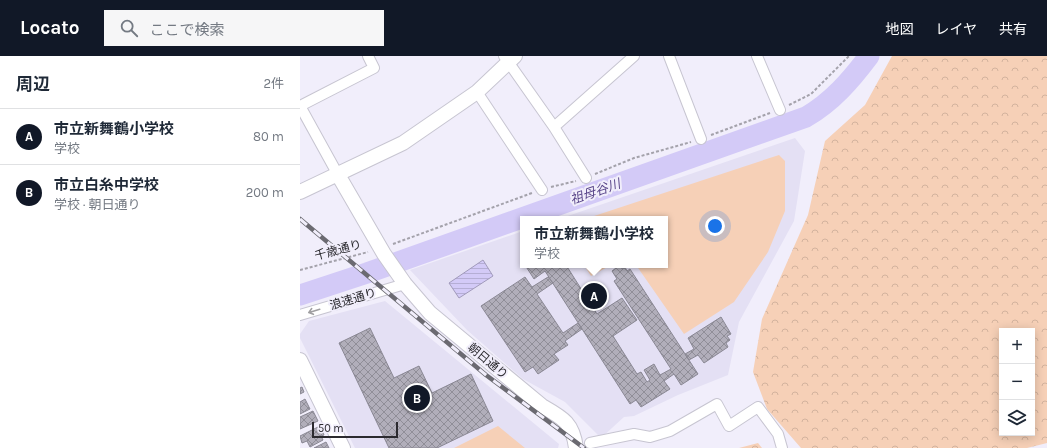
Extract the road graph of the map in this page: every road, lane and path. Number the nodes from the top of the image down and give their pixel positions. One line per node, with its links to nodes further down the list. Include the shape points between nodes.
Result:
1 (368, 56): 8 (street, via 374,68)
2 (634, 56): 10 (street)
3 (669, 56): 11 (street)
4 (757, 56): 9 (street)
5 (850, 56): 9 (path, 千歳通り, via 811,94)
6 (509, 58): 7 (street); 10 (street)
7 (477, 92): 12 (street, via 403,143); 14 (street)
8 (300, 106): 12 (street)
9 (780, 110): 11 (path, 千歳通り)
10 (554, 127): 13 (street)
11 (701, 138): 13 (path, 千歳通り, via 634,158)
12 (337, 174): 15 (street); 16 (street)
13 (586, 178): 14 (path, 千歳通り)
14 (542, 190): 16 (path, 千歳通り)
15 (300, 192)
16 (382, 251): 17 (path, 千歳通り); 18 (street, 朝日通り)
17 (300, 270)
18 (401, 278): 19 (street, 浪速通り, one-way to 19); 21 (street, 朝日通り, via 430,313 542,406 563,418)
19 (300, 315)
20 (302, 368): 23 (street)
21 (572, 429): 22 (street); 24 (street)
22 (594, 445): 25 (street, via 634,434 650,437 670,431 717,404 729,426 758,407 778,434)
23 (343, 448)
24 (576, 448)
25 (782, 448)

